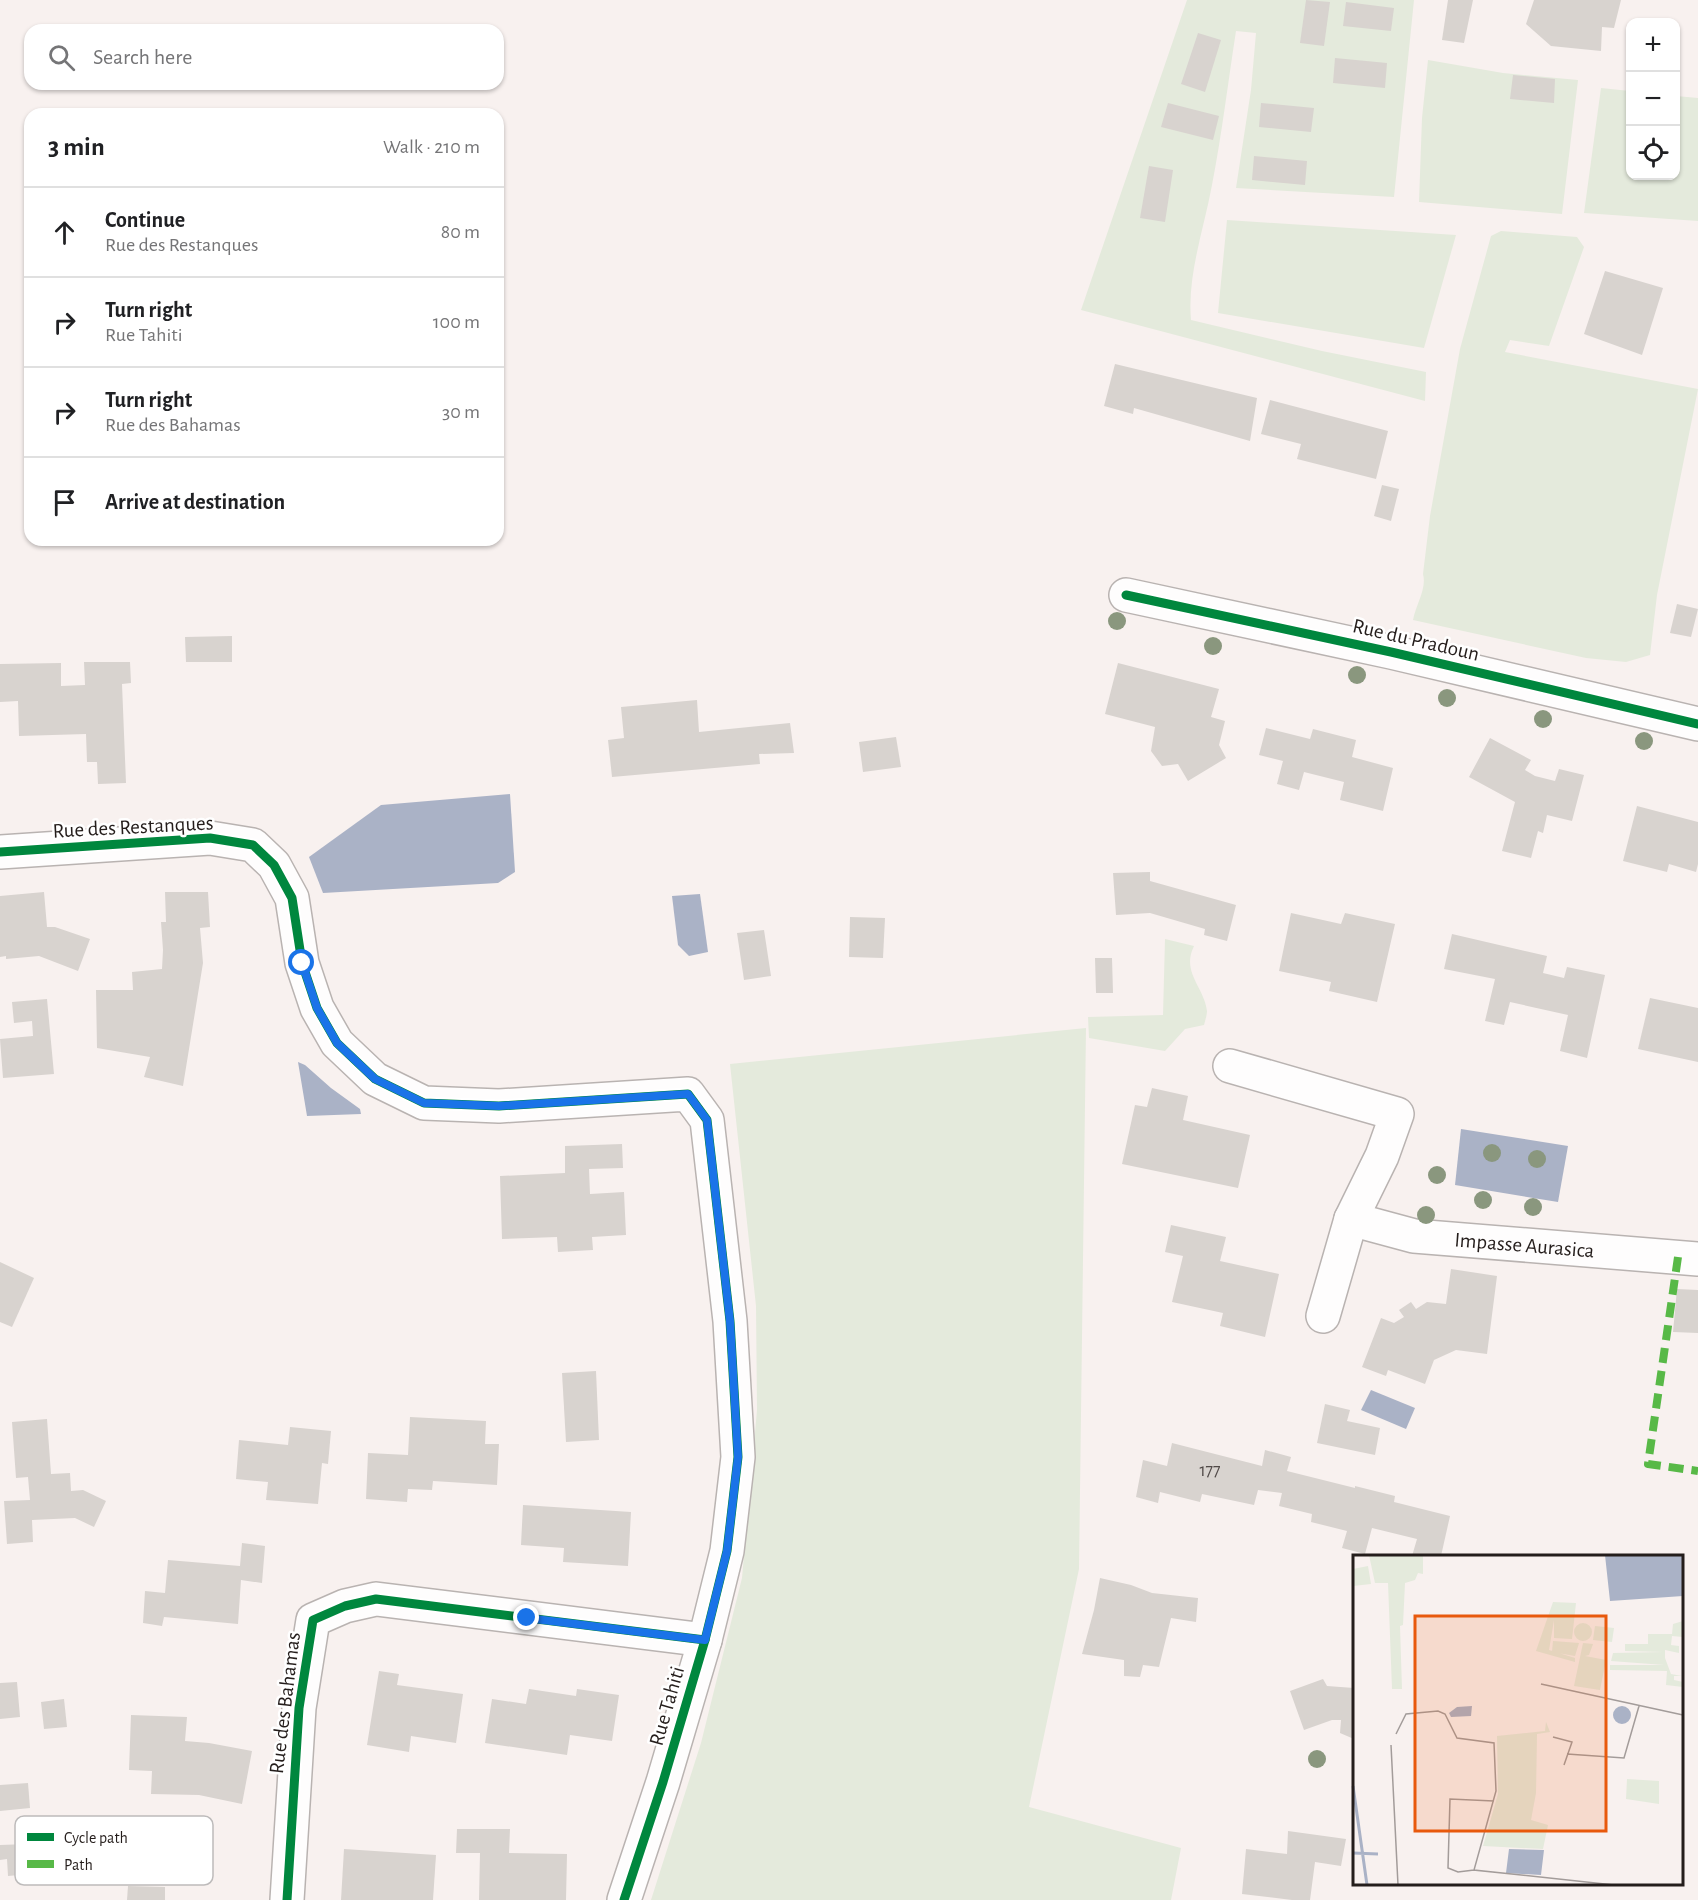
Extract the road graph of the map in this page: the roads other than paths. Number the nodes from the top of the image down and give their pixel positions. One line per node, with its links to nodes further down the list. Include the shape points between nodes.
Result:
1 (1126, 595): 2 (street, Rue du Pradoun)
2 (1698, 724)
3 (0, 852): 5 (street, Rue des Restanques, via 210,838 253,845 274,865 292,898 302,963 317,1008 337,1043 375,1079 424,1103 499,1106)
4 (1230, 1066): 6 (street, via 1397,1114 1382,1156)
5 (688, 1094): 9 (street, Rue Tahiti, via 707,1120 730,1321 738,1457 727,1551)
6 (1351, 1219): 7 (street, Impasse Aurasica, via 1414,1236); 8 (street)
7 (1698, 1259)
8 (1323, 1316)
9 (705, 1640): 10 (street, Rue des Bahamas, via 376,1599 345,1605 313,1620 298,1708); 11 (street, Rue Tahiti)
10 (287, 1900)
11 (624, 1900)

